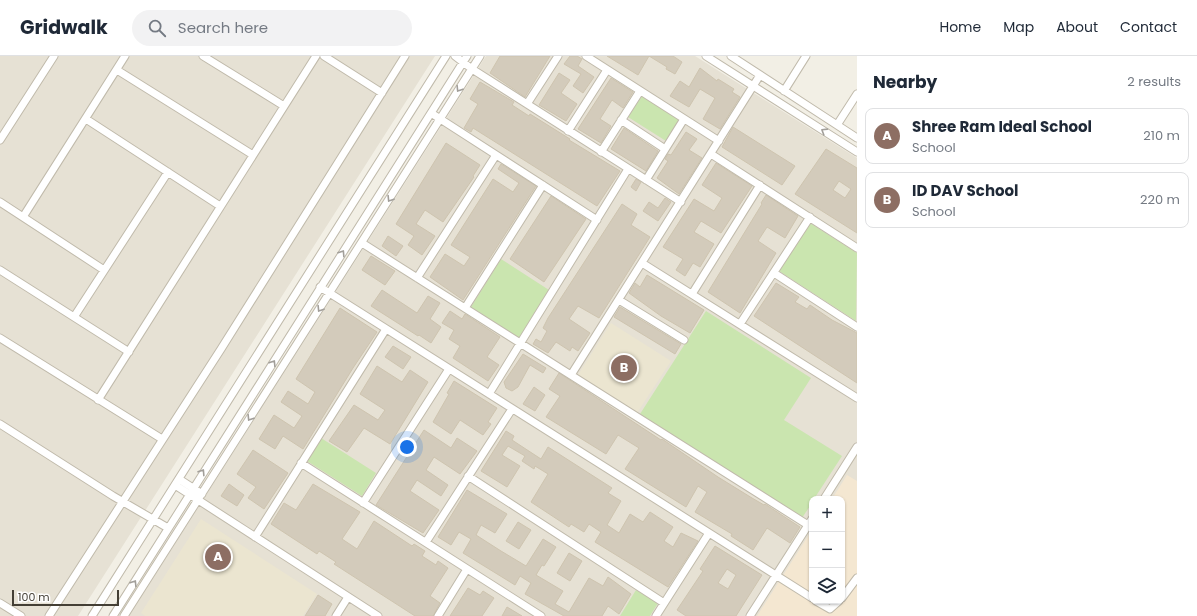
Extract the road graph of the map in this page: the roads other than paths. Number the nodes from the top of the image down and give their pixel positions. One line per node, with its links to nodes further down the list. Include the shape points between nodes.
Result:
1 (54, 56): 35 (street)
2 (125, 56): 17 (street)
3 (203, 56): 26 (street)
4 (316, 56): 26 (street)
5 (324, 56): 23 (street)
6 (405, 56): 23 (street)
7 (446, 56): 85 (street)
8 (455, 56): 15 (street)
9 (480, 56): 16 (street)
10 (558, 56): 25 (street)
11 (586, 56): 18 (street)
12 (706, 56): 20 (street)
13 (730, 56): 19 (street)
14 (806, 56): 21 (street)
15 (465, 59): 16 (street); 27 (street)
16 (472, 69): 25 (street); 29 (street, one-way to 29)
17 (117, 70): 28 (street); 41 (street)
18 (607, 70): 22 (street); 33 (street)
19 (760, 75): 20 (street); 21 (street)
20 (754, 87): 36 (street); 39 (street, one-way to 20)
21 (784, 90): 32 (street)
22 (640, 91): 30 (street); 31 (street)
23 (382, 93): 81 (street)
24 (857, 94): 32 (street)
25 (526, 104): 33 (street)
26 (284, 106): 41 (street)
27 (431, 113): 29 (street); 61 (street, one-way to 27)
28 (86, 119): 44 (street); 51 (street)
29 (440, 119): 42 (street); 54 (street, one-way to 54)
30 (684, 119): 36 (street); 37 (street)
31 (621, 120): 37 (street); 38 (street)
32 (837, 125): 34 (street)
33 (568, 131): 38 (street)
34 (857, 138)
35 (0, 140)
36 (719, 141): 40 (street)
37 (665, 149): 45 (street)
38 (601, 152): 43 (street)
39 (857, 152)
40 (711, 154): 47 (street); 49 (street)
41 (252, 155): 50 (street)
42 (496, 155): 46 (street); 60 (street)
43 (628, 169): 45 (street); 53 (street)
44 (168, 172): 50 (street); 58 (street)
45 (646, 180): 49 (street)
46 (543, 185): 53 (street); 65 (street)
47 (760, 185): 52 (street); 63 (street)
48 (0, 202): 51 (street)
49 (681, 202): 56 (street)
50 (220, 206): 73 (street)
51 (24, 217): 58 (street)
52 (810, 217): 55 (street); 59 (street)
53 (597, 220): 72 (street)
54 (362, 243): 60 (street); 62 (street)
55 (857, 248)
56 (642, 263): 63 (street); 64 (street)
57 (0, 270): 66 (street)
58 (104, 270): 66 (street)
59 (774, 273): 67 (street); 68 (street)
60 (417, 278): 65 (street)
61 (320, 288): 62 (street); 86 (street, one-way to 61)
62 (329, 294): 69 (street); 87 (street, one-way to 87)
63 (692, 294): 67 (street)
64 (619, 300): 71 (street); 75 (street)
65 (465, 308): 72 (street)
66 (74, 317): 73 (street)
67 (740, 324): 77 (street)
68 (857, 326)
69 (386, 329): 74 (street); 83 (street)
70 (0, 338): 78 (street)
71 (684, 340)
72 (520, 343): 75 (street); 76 (street)
73 (129, 352): 78 (street)
74 (449, 369): 76 (street); 91 (street)
75 (571, 376): 93 (street)
76 (489, 394): 79 (street)
77 (857, 398)
78 (98, 400): 81 (street)
79 (512, 409): 84 (street); 96 (street)
80 (0, 424): 89 (street)
81 (162, 439): 89 (street)
82 (857, 447): 88 (street)
83 (301, 463): 91 (street); 97 (street)
84 (468, 476): 98 (street); 106 (street)
85 (177, 482): 86 (street); 92 (street)
86 (191, 491): 87 (street); 90 (street); 95 (street)
87 (202, 494): 90 (street)
88 (826, 496)
89 (122, 501): 92 (street); 110 (street)
90 (198, 501): 97 (street); 113 (street)
91 (363, 503): 98 (street)
92 (153, 519): 95 (street); 111 (street)
93 (809, 521)
94 (809, 524): 100 (street)
95 (168, 528): 112 (street, one-way to 95)
96 (709, 533): 100 (street); 106 (street)
97 (255, 537): 104 (street)
98 (426, 542): 99 (street)
99 (467, 569): 116 (street); 117 (street)
100 (776, 575): 103 (street); 119 (street)
101 (857, 578): 102 (street)
102 (845, 594)
103 (809, 596)
104 (348, 597): 114 (street); 115 (street)
105 (0, 602): 109 (street)
106 (664, 603): 118 (street)
107 (822, 604): 108 (street, via 830,608)
108 (835, 604)
109 (21, 616)
110 (49, 616)
111 (92, 616)
112 (113, 616)
113 (124, 616)
114 (336, 616)
115 (378, 616)
116 (438, 616)
117 (541, 616)
118 (656, 616)
119 (750, 616)

